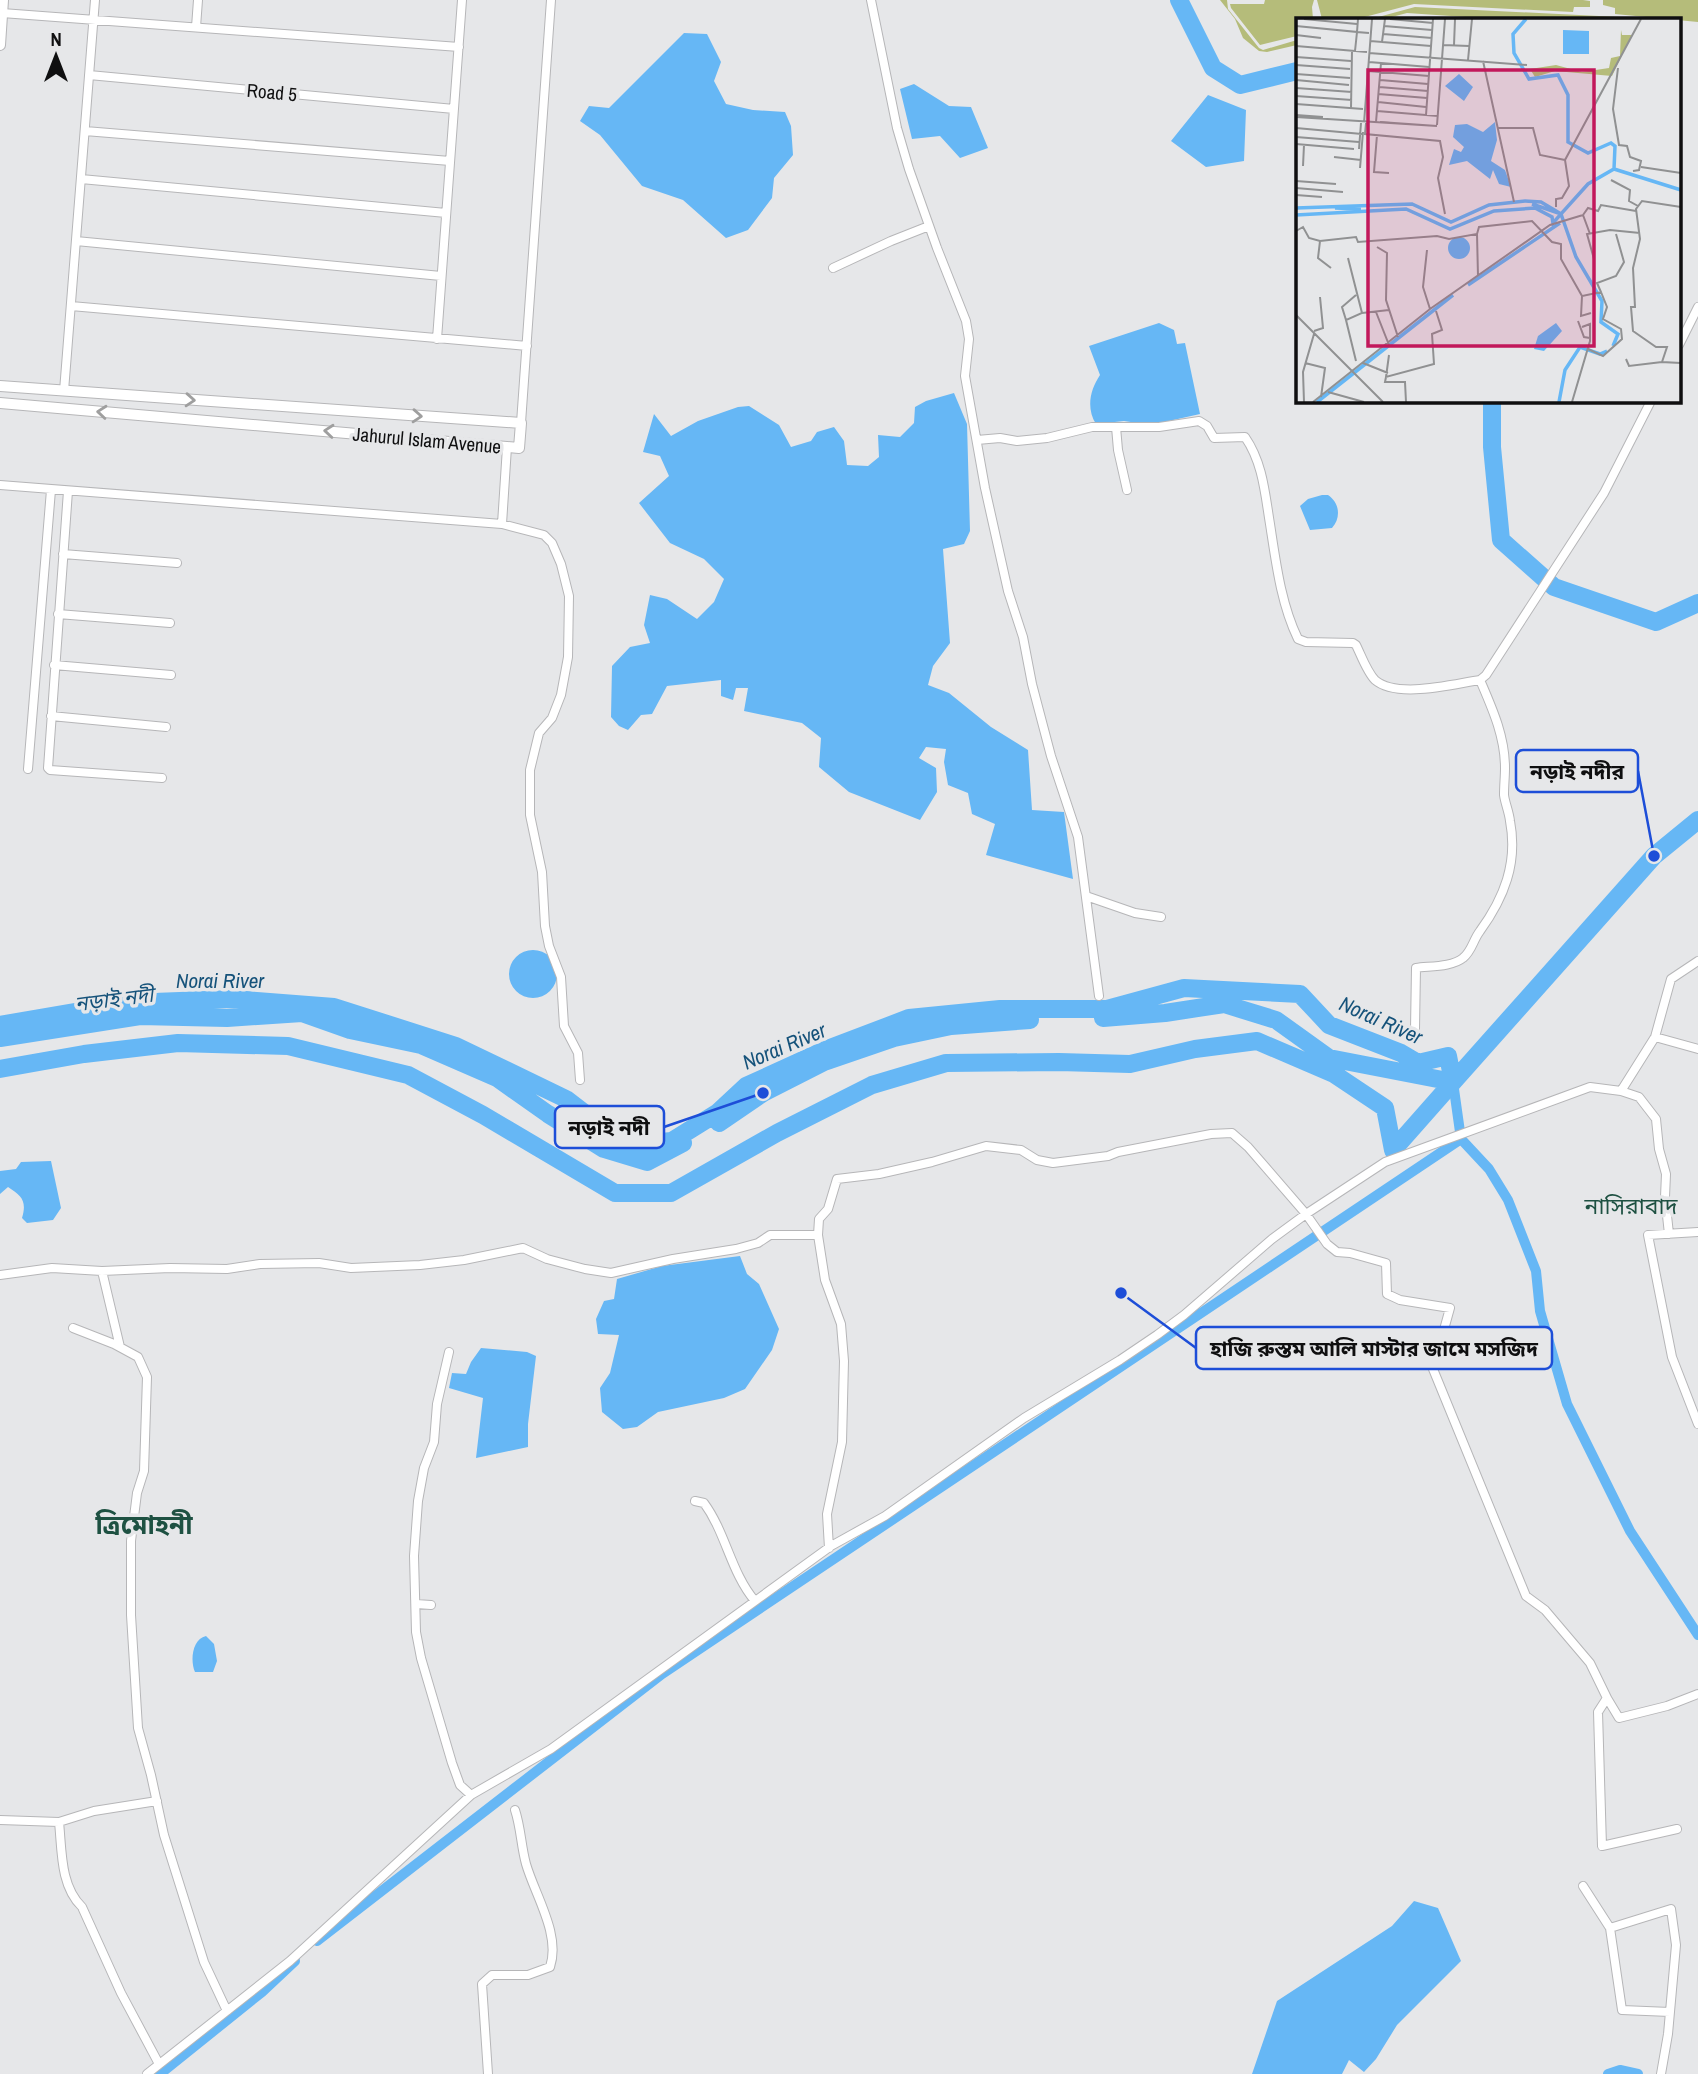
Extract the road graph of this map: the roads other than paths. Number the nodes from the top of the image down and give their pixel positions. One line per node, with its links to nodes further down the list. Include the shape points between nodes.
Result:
1 (3, 0): 7 (street)
2 (95, 0): 8 (street)
3 (198, 0): 9 (street)
4 (463, 0): 11 (street)
5 (551, 0): 26 (street)
6 (871, 0): 18 (street, via 897,128)
7 (2, 13): 8 (street); 10 (street)
8 (94, 20): 9 (street); 12 (street)
9 (195, 27): 11 (street)
10 (0, 45)
11 (459, 47): 13 (street)
12 (89, 75): 13 (street, Road 5); 14 (street)
13 (454, 109): 15 (street)
14 (85, 131): 15 (street); 16 (street)
15 (450, 161): 17 (street)
16 (81, 179): 17 (street); 19 (street)
17 (446, 214): 21 (street)
18 (929, 226): 20 (street); 33 (street, via 966,321 965,376)
19 (76, 241): 21 (street); 22 (street)
20 (833, 268)
21 (441, 276): 24 (street)
22 (71, 306): 24 (street); 28 (street)
23 (1698, 307): 25 (street)
24 (436, 339): 26 (street)
25 (1680, 343)
26 (527, 346): 31 (street)
27 (0, 386): 28 (street, Jahurul Islam Avenue)
28 (64, 391): 31 (street, Jahurul Islam Avenue, one-way to 31)
29 (1650, 402): 46 (street, via 1604,493)
30 (0, 403): 34 (street, Jahurul Islam Avenue, one-way to 30)
31 (522, 423): 34 (street, Jahurul Islam Avenue, via 519,448)
32 (1116, 427): 33 (street, via 1017,441); 37 (street); 46 (street, via 1199,422 1214,438 1245,437 1264,483 1279,579 1298,639 1353,643 1374,679 1406,690)
33 (977, 440): 51 (street, via 1008,591 1051,756 1075,827)
34 (507, 447): 39 (street)
35 (0, 485): 36 (street)
36 (51, 489): 38 (street); 49 (street)
37 (1127, 490)
38 (68, 491): 39 (street); 40 (street)
39 (502, 524): 58 (street, via 544,535 552,543 569,596 568,657 561,695 552,718 539,733 530,770 530,815 542,872 545,926 561,977 564,1026 578,1053)
40 (63, 554): 41 (street); 42 (street)
41 (177, 563)
42 (58, 614): 43 (street); 44 (street)
43 (170, 623)
44 (54, 665): 45 (street); 47 (street)
45 (171, 674)
46 (1483, 677): 55 (street, via 1503,742 1511,872 1470,952 1451,964 1416,968)
47 (51, 716): 48 (street); 50 (street, via 50,770)
48 (166, 727)
49 (28, 769)
50 (162, 778)
51 (1086, 896): 52 (street); 54 (street)
52 (1161, 918)
53 (1698, 961): 56 (street, via 1671,979)
54 (1099, 996)
55 (1415, 1029)
56 (1655, 1037): 57 (street); 59 (street)
57 (1698, 1049)
58 (580, 1080)
59 (1620, 1091): 60 (street, via 1590,1087 1385,1162); 62 (street, via 1639,1097 1656,1119 1666,1174)
60 (1306, 1214): 63 (street, via 1233,1133 1053,1163 1021,1150 986,1146 932,1163 837,1179 828,1209 819,1219); 71 (street, via 1157,1335 1024,1418 885,1516); 76 (street, via 1337,1252 1386,1263 1387,1294 1450,1308 1433,1369 1449,1412 1526,1596 1545,1610 1590,1663)
61 (1698, 1233): 62 (street)
62 (1669, 1234): 69 (street, via 1648,1235 1672,1357)
63 (818, 1235): 64 (street, via 770,1235 736,1249 611,1273 547,1259 523,1248 420,1265 260,1264 227,1269); 71 (street, via 825,1280 841,1324 844,1361 842,1442 827,1514)
64 (102, 1271): 65 (street, via 52,1268); 67 (street)
65 (0, 1275)
66 (73, 1328): 67 (street)
67 (120, 1347): 78 (street, via 138,1357 147,1377 144,1471 131,1527 131,1615 138,1728)
68 (449, 1352): 73 (street, via 435,1442 418,1501)
69 (1698, 1424)
70 (695, 1501): 72 (street, via 704,1503 712,1515)
71 (829, 1548): 72 (street)
72 (755, 1601): 77 (street, via 551,1749)
73 (416, 1604): 74 (street); 77 (street, via 421,1658 460,1785)
74 (431, 1605)
75 (1698, 1694): 76 (street, via 1619,1718)
76 (1606, 1698): 82 (street, via 1598,1712 1602,1846)
77 (471, 1795): 85 (street, via 290,1961)
78 (157, 1801): 81 (street); 85 (street, via 204,1962)
79 (515, 1810): 90 (street, via 525,1861 555,1953 550,1967 528,1975 492,1975 482,1984)
80 (0, 1820): 81 (street)
81 (59, 1822): 87 (street, via 72,1897 82,1906)
82 (1677, 1829)
83 (1583, 1885): 84 (street)
84 (1610, 1928): 86 (street, via 1622,2010); 86 (street, via 1671,1909 1676,1945)
85 (227, 2011): 87 (street)
86 (1670, 2012): 88 (street)
87 (159, 2064): 89 (street)
88 (1662, 2071)
89 (147, 2074)
90 (488, 2074)

